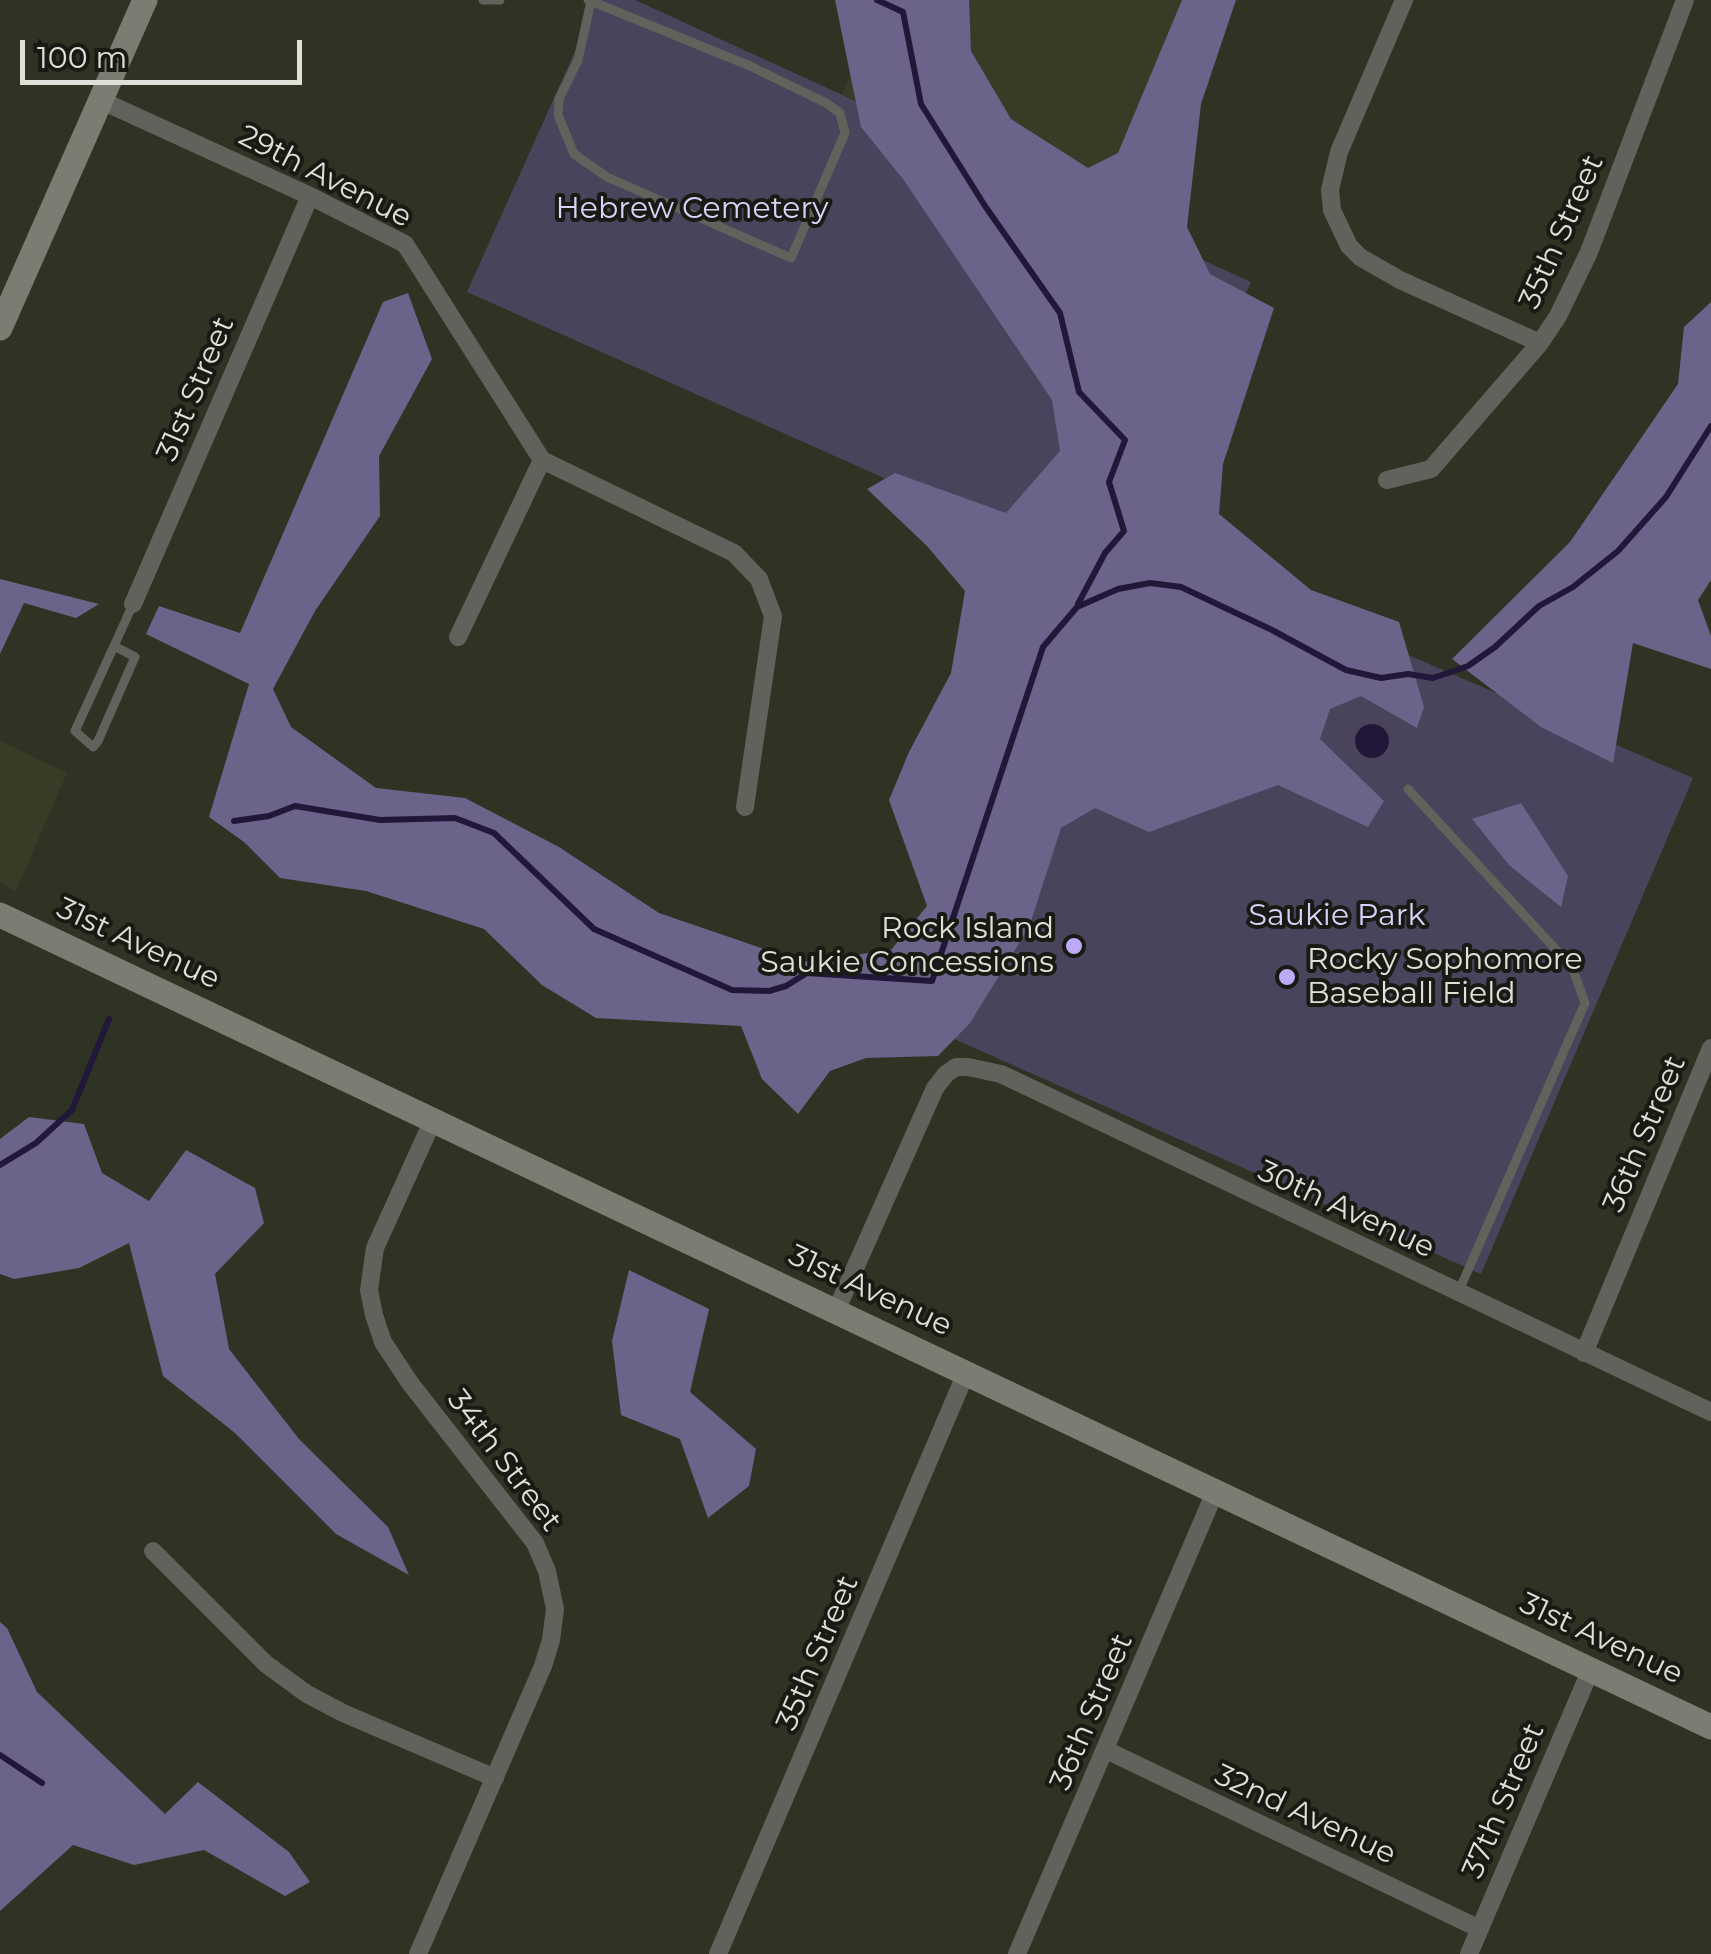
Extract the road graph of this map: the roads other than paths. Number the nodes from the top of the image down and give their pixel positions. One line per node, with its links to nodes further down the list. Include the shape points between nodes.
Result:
1 (144, 0): 7 (street)
2 (482, 0): 3 (lane)
3 (500, 0)
4 (1404, 0): 10 (street, via 1332,172 1332,210 1360,258)
5 (1686, 0): 10 (street, 35th Street, via 1590,252)
6 (590, 1): 6 (lane, via 750,66 840,113 845,133 791,258 607,177 574,154 558,116 559,99 578,60)
7 (100, 100): 8 (street, 29th Avenue); 9 (street)
8 (310, 196): 11 (street, 29th Avenue, via 406,244); 13 (street, 31st Street)
9 (0, 328)
10 (1540, 343): 12 (street, 35th Street, via 1431,468)
11 (542, 460): 14 (street); 17 (street, via 734,553 758,580 774,616)
12 (1387, 480)
13 (133, 604): 15 (lane)
14 (458, 637)
15 (114, 646): 15 (lane, via 75,731 93,747 135,657)
16 (1408, 790): 21 (lane, via 1572,967 1585,1003)
17 (746, 807)
18 (0, 915): 20 (street, 31st Avenue)
19 (1711, 1048): 23 (street, 36th Street)
20 (433, 1120): 22 (street, 31st Avenue); 31 (street, 34th Street, via 375,1248 369,1290 383,1342 524,1526 547,1571 551,1640)
21 (1458, 1293): 22 (street, 30th Avenue, via 1001,1074 956,1068 935,1088); 23 (street, 30th Avenue)
22 (836, 1311): 24 (street, 31st Avenue)
23 (1584, 1352): 25 (street, 30th Avenue)
24 (966, 1373): 26 (street, 31st Avenue); 34 (street, 35th Street)
25 (1711, 1412)
26 (1215, 1492): 28 (street, 31st Avenue); 30 (street, 36th Street)
27 (153, 1551): 31 (street, via 254,1653 307,1694)
28 (1590, 1669): 29 (street, 31st Avenue); 32 (street, 37th Street)
29 (1711, 1727)
30 (1106, 1750): 32 (street, 32nd Avenue); 35 (street, 36th Street)
31 (494, 1778): 33 (street, 34th Street)
32 (1480, 1928): 36 (street, 37th Street)
33 (418, 1954)
34 (718, 1954)
35 (1017, 1954)
36 (1469, 1954)

